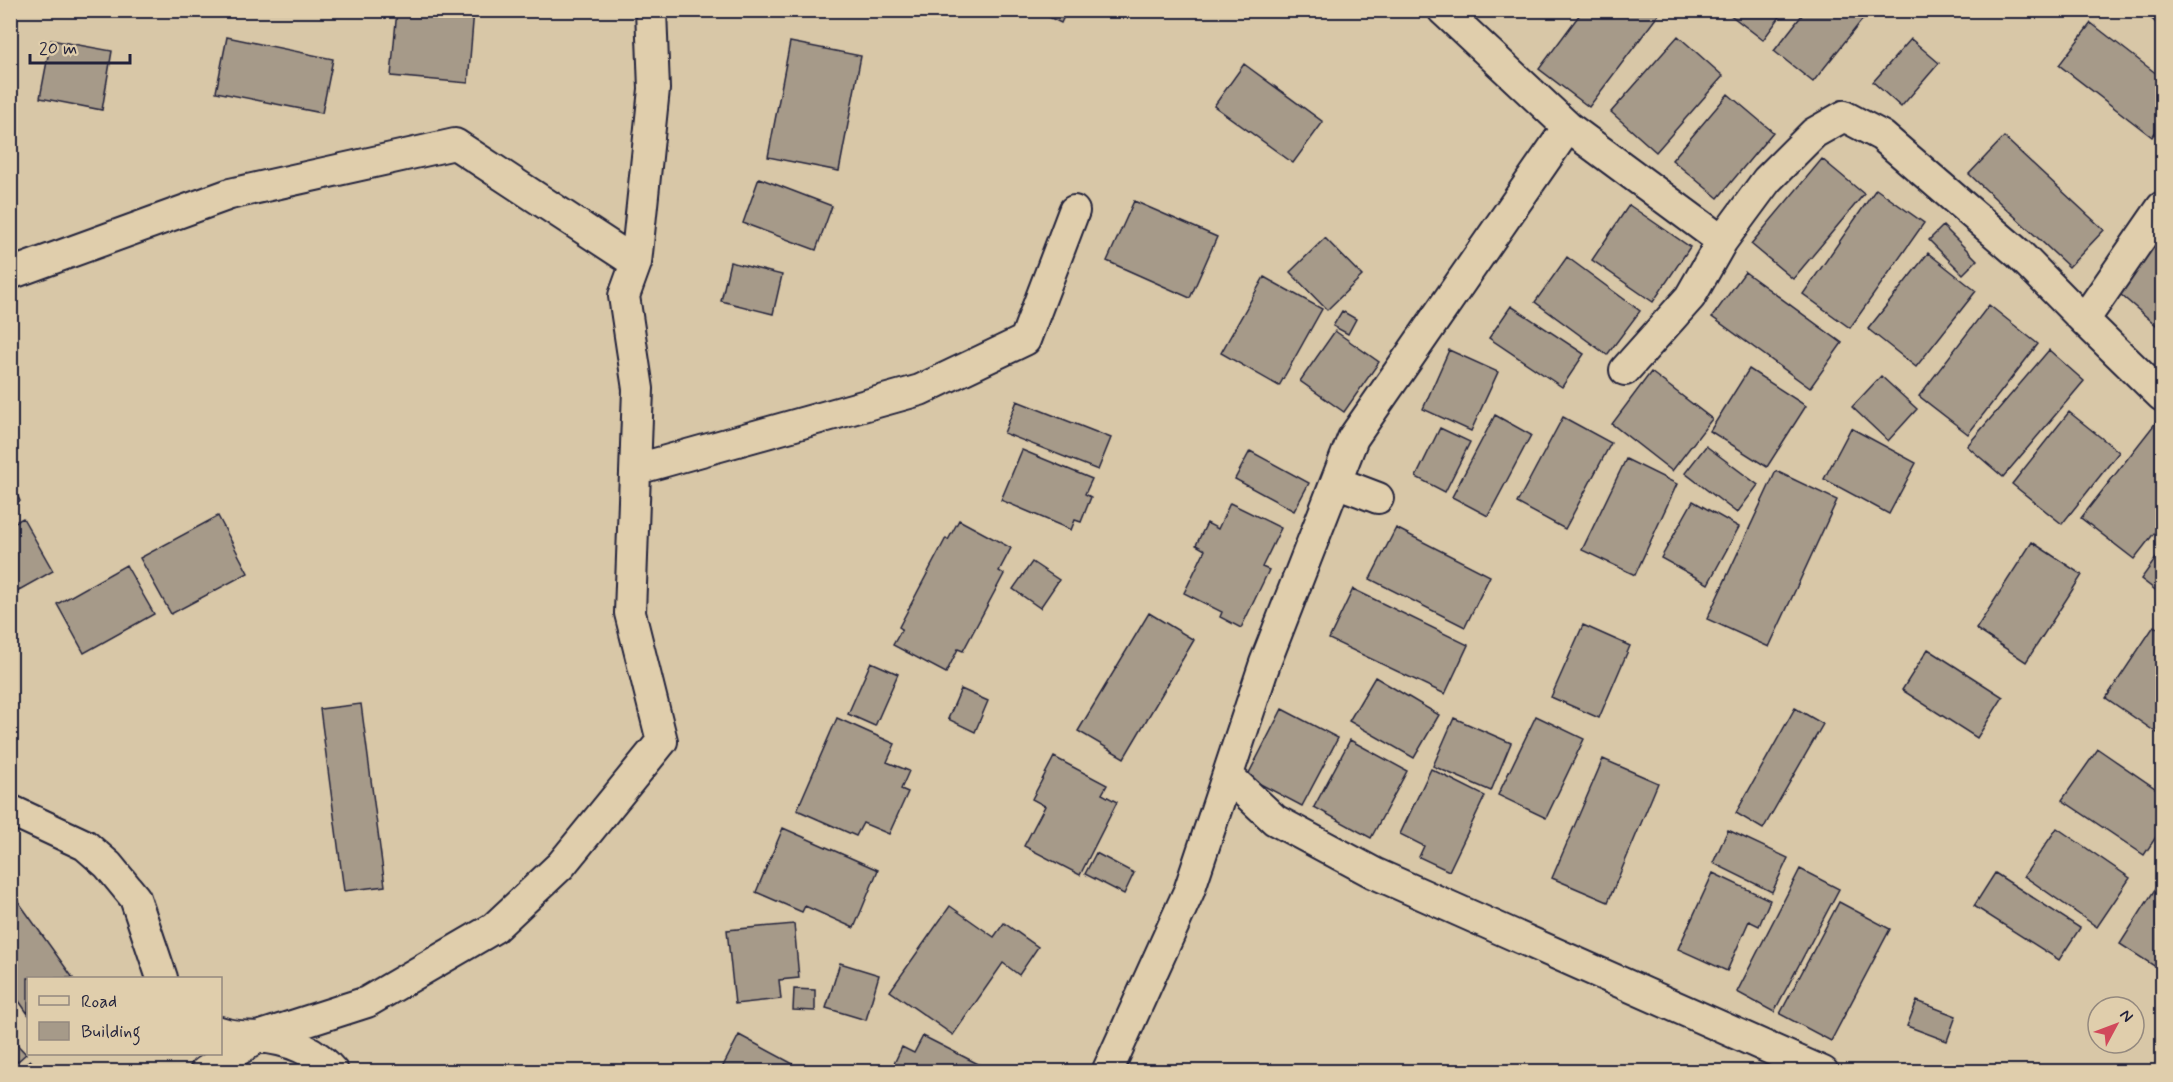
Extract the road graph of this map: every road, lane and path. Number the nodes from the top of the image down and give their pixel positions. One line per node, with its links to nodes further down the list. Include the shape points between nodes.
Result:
1 (651, 10): 7 (street, via 654,89)
2 (1443, 10): 3 (street)
3 (1568, 127): 6 (street); 13 (street, via 1353,438)
4 (2163, 207): 9 (street)
5 (1074, 211): 12 (street, via 1025,340 920,390)
6 (1722, 241): 9 (street, via 1767,180 1814,132 1844,116 1882,136 2019,254); 10 (street, via 1690,297)
7 (636, 263): 8 (street, via 455,144 230,194); 12 (street, via 624,296 638,389)
8 (10, 274)
9 (2084, 320): 11 (street)
10 (1625, 370)
11 (2163, 396)
12 (636, 469): 19 (street, via 630,613 662,741 561,865 494,928 367,1002)
13 (1336, 482): 14 (street); 15 (street, via 1265,663)
14 (1378, 498)
15 (1228, 776): 22 (street, via 1189,891); 23 (street, via 1275,820 1374,873)
16 (10, 810): 17 (street, via 85,845 108,865 135,898)
17 (162, 977)
18 (222, 1033): 19 (street)
19 (258, 1037): 20 (street); 21 (street, via 286,1041 309,1051)
20 (205, 1071)
21 (333, 1071)
22 (1107, 1071)
23 (1823, 1071)

